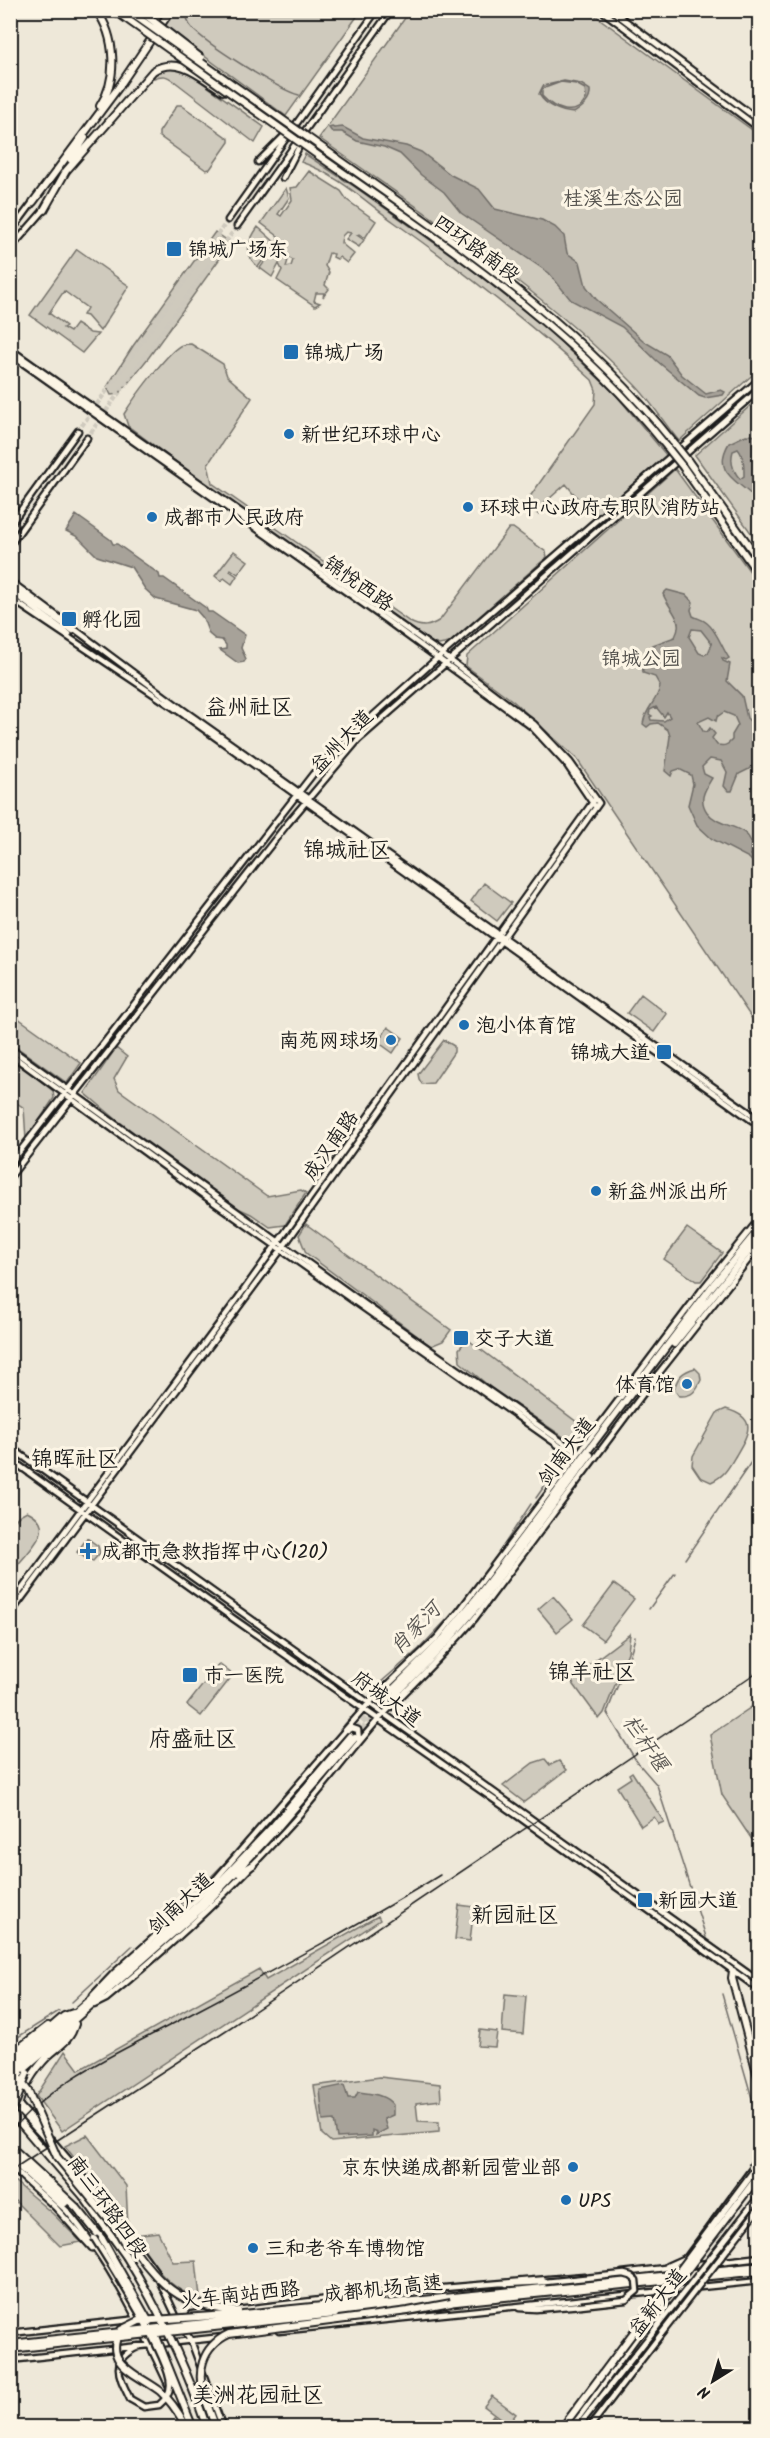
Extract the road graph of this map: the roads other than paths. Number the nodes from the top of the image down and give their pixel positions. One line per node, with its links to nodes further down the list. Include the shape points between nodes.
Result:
1 (96, 10): 16 (highway, via 106,27 112,75 106,96)
2 (114, 10): 11 (highway, 四环路南段, bridge)
3 (127, 10): 10 (highway, 四环路南段, bridge)
4 (139, 10): 10 (highway, bridge)
5 (173, 10): 16 (highway); 18 (highway)
6 (377, 10): 12 (main road)
7 (391, 10): 14 (main road)
8 (601, 10): 15 (main road)
9 (611, 10): 13 (main road)
10 (224, 78): 33 (highway, 四环路南段, bridge, via 476,258 561,324 673,442)
11 (244, 103): 18 (highway, bridge, via 190,70 172,64 157,68 140,82); 34 (highway, 四环路南段, bridge, via 444,243 540,316 612,384 667,447)
12 (298, 121): 17 (main road); 22 (main road)
13 (759, 121)
14 (308, 128): 19 (main road); 23 (main road)
15 (759, 129)
16 (74, 146): 20 (highway)
17 (258, 162)
18 (66, 171): 21 (highway)
19 (283, 178)
20 (33, 202): 24 (main road)
21 (44, 210): 25 (main road)
22 (228, 220)
23 (237, 226)
24 (10, 233)
25 (10, 249)
26 (10, 352): 40 (main road, 锦悦西路)
27 (759, 379): 40 (main road, 益州大道)
28 (759, 389): 41 (main road, 益州大道)
29 (78, 431): 31 (main road)
30 (87, 438): 32 (main road)
31 (10, 525)
32 (10, 545)
33 (759, 561)
34 (759, 576)
35 (10, 581): 39 (main road, via 63,618)
36 (10, 586): 39 (main road)
37 (10, 591): 39 (main road)
38 (10, 598): 39 (main road, via 56,630)
39 (86, 643): 42 (main road)
40 (440, 656): 41 (main road, 锦悦西路); 42 (main road, 益州大道, via 346,740)
41 (447, 662): 43 (main road, 益州大道, via 358,740); 44 (main road, 锦悦西路, via 537,731)
42 (298, 794): 43 (main road); 49 (main road, 益州大道)
43 (307, 801): 45 (main road); 51 (main road, 益州大道)
44 (596, 803): 45 (main road, 成汉南路)
45 (499, 937): 48 (main road); 59 (main road, 成汉南路); 61 (main road, 成汉南路)
46 (10, 1048): 49 (main road)
47 (10, 1054): 50 (main road)
48 (663, 1054): 52 (main road); 53 (main road)
49 (69, 1088): 50 (main road, 益州大道); 51 (main road)
50 (65, 1093): 51 (main road); 54 (main road, 益州大道)
51 (75, 1096): 55 (main road, 益州大道); 59 (main road)
52 (759, 1120)
53 (759, 1126)
54 (10, 1164)
55 (10, 1177)
56 (759, 1218): 62 (main road)
57 (759, 1227): 63 (highway, 剑南大道)
58 (759, 1237): 65 (highway, 剑南大道)
59 (277, 1244): 61 (main road); 71 (main road, 成汉南路)
60 (759, 1245): 64 (main road)
61 (283, 1248): 67 (main road); 71 (main road, 成汉南路)
62 (714, 1274): 63 (main road); 67 (main road)
63 (713, 1285): 73 (highway, 剑南大道)
64 (689, 1334): 65 (main road); 69 (main road)
65 (677, 1340): 72 (highway, 剑南大道)
66 (10, 1447): 71 (main road, 府城大道)
67 (576, 1455): 70 (main road)
68 (10, 1459): 71 (main road, 府城大道)
69 (562, 1501): 72 (main road); 78 (main road)
70 (539, 1504): 73 (main road); 76 (main road)
71 (87, 1506): 75 (main road); 77 (main road); 82 (main road, 府城大道); 83 (main road, 府城大道)
72 (550, 1507): 74 (highway, 剑南大道)
73 (536, 1518): 74 (highway, 剑南大道)
74 (478, 1601): 76 (main road); 78 (main road); 80 (highway, 剑南大道, via 447,1642)
75 (10, 1605)
76 (460, 1610): 79 (main road)
77 (10, 1614)
78 (475, 1618): 81 (main road)
79 (392, 1681): 81 (main road, via 389,1696 394,1699); 82 (main road)
80 (395, 1692)
81 (405, 1694): 84 (main road)
82 (369, 1703): 83 (main road); 84 (main road, 府城大道)
83 (364, 1709): 85 (main road, 府城大道); 86 (main road)
84 (385, 1714): 85 (main road); 92 (main road, 府城大道)
85 (379, 1720): 86 (main road); 91 (main road, 府城大道)
86 (352, 1737): 87 (main road, via 280,1836); 88 (highway, 剑南大道); 89 (highway, 剑南大道); 90 (main road)
87 (253, 1864): 89 (highway); 94 (main road, via 196,1922 123,1985 106,1999)
88 (234, 1869): 90 (highway); 94 (highway, 剑南大道)
89 (233, 1876): 94 (highway, 剑南大道, via 204,1906)
90 (210, 1887): 94 (main road, via 97,1989)
91 (736, 1973): 93 (main road, 府城大道); 101 (highway, via 732,1978)
92 (759, 1982)
93 (759, 1990)
94 (90, 2004): 95 (highway, 剑南大道)
95 (76, 2018): 97 (highway, 剑南大道); 97 (highway, via 41,2056); 97 (highway, via 64,2016 39,2032); 99 (highway, via 68,2041 47,2057)
96 (759, 2048): 98 (highway)
97 (15, 2062): 100 (highway, bridge); 106 (highway, bridge); 121 (highway, bridge, via 57,2157 118,2231)
98 (759, 2069)
99 (35, 2073): 100 (highway, via 22,2082); 104 (highway)
100 (10, 2079)
101 (759, 2084)
102 (10, 2096): 104 (main road)
103 (10, 2101): 104 (main road)
104 (18, 2106): 114 (main road); 116 (main road)
105 (10, 2111): 121 (highway, 南三环路四段)
106 (10, 2117)
107 (10, 2146): 120 (highway, 南三环路四段)
108 (10, 2153): 120 (highway, 南三环路四段)
109 (759, 2154): 115 (highway, bridge)
110 (10, 2159): 119 (main road)
111 (759, 2161): 115 (highway, bridge); 125 (main road, via 687,2257)
112 (10, 2166): 124 (main road, via 81,2233)
113 (759, 2174): 148 (highway, bridge)
114 (79, 2176): 116 (main road); 133 (highway, bridge, via 154,2277 180,2295 209,2306)
115 (738, 2191): 147 (highway, bridge)
116 (98, 2194): 134 (main road, via 156,2272)
117 (759, 2195): 149 (main road, 益新大道, bridge)
118 (759, 2207): 150 (main road, 益新大道, bridge)
119 (66, 2210): 124 (main road); 139 (main road, bridge, via 94,2238 129,2296 169,2378 170,2390 159,2405 144,2407 130,2398 120,2378 119,2364 126,2354)
120 (90, 2225): 143 (highway, 南三环路四段, bridge, via 102,2239 154,2331)
121 (128, 2256): 144 (highway, 南三环路四段, bridge, via 181,2359)
122 (759, 2257): 125 (main road, 火车南站西路)
123 (759, 2266): 129 (highway, 成都机场高速)
124 (109, 2268): 135 (main road)
125 (659, 2270): 128 (main road, 火车南站西路)
126 (759, 2271): 129 (highway, 成都机场高速)
127 (759, 2281): 132 (main road)
128 (496, 2283): 132 (main road, bridge, via 512,2285 624,2274 636,2280 637,2291 629,2298 536,2310); 134 (main road, 火车南站西路)
129 (576, 2288): 130 (highway, 成都机场高速); 131 (highway, 成都机场高速)
130 (414, 2301): 133 (highway, bridge, via 359,2301); 138 (highway, 成都机场高速, bridge)
131 (451, 2303): 140 (highway, 成都机场高速, bridge); 145 (highway, bridge, via 224,2336 206,2354 200,2373)
132 (505, 2307): 137 (main road)
133 (253, 2313): 142 (highway, bridge, via 139,2321 118,2334 115,2344 119,2361 162,2393)
134 (175, 2316): 135 (main road, 火车南站西路); 137 (main road)
135 (136, 2319): 136 (main road, 火车南站西路); 139 (main road)
136 (10, 2333)
137 (191, 2341): 139 (main road); 146 (main road)
138 (10, 2344)
139 (146, 2344): 141 (main road); 142 (main road)
140 (10, 2349)
141 (10, 2360)
142 (185, 2427)
143 (193, 2427)
144 (207, 2427)
145 (216, 2427)
146 (223, 2427)
147 (562, 2427)
148 (570, 2427)
149 (577, 2427)
150 (589, 2427)

